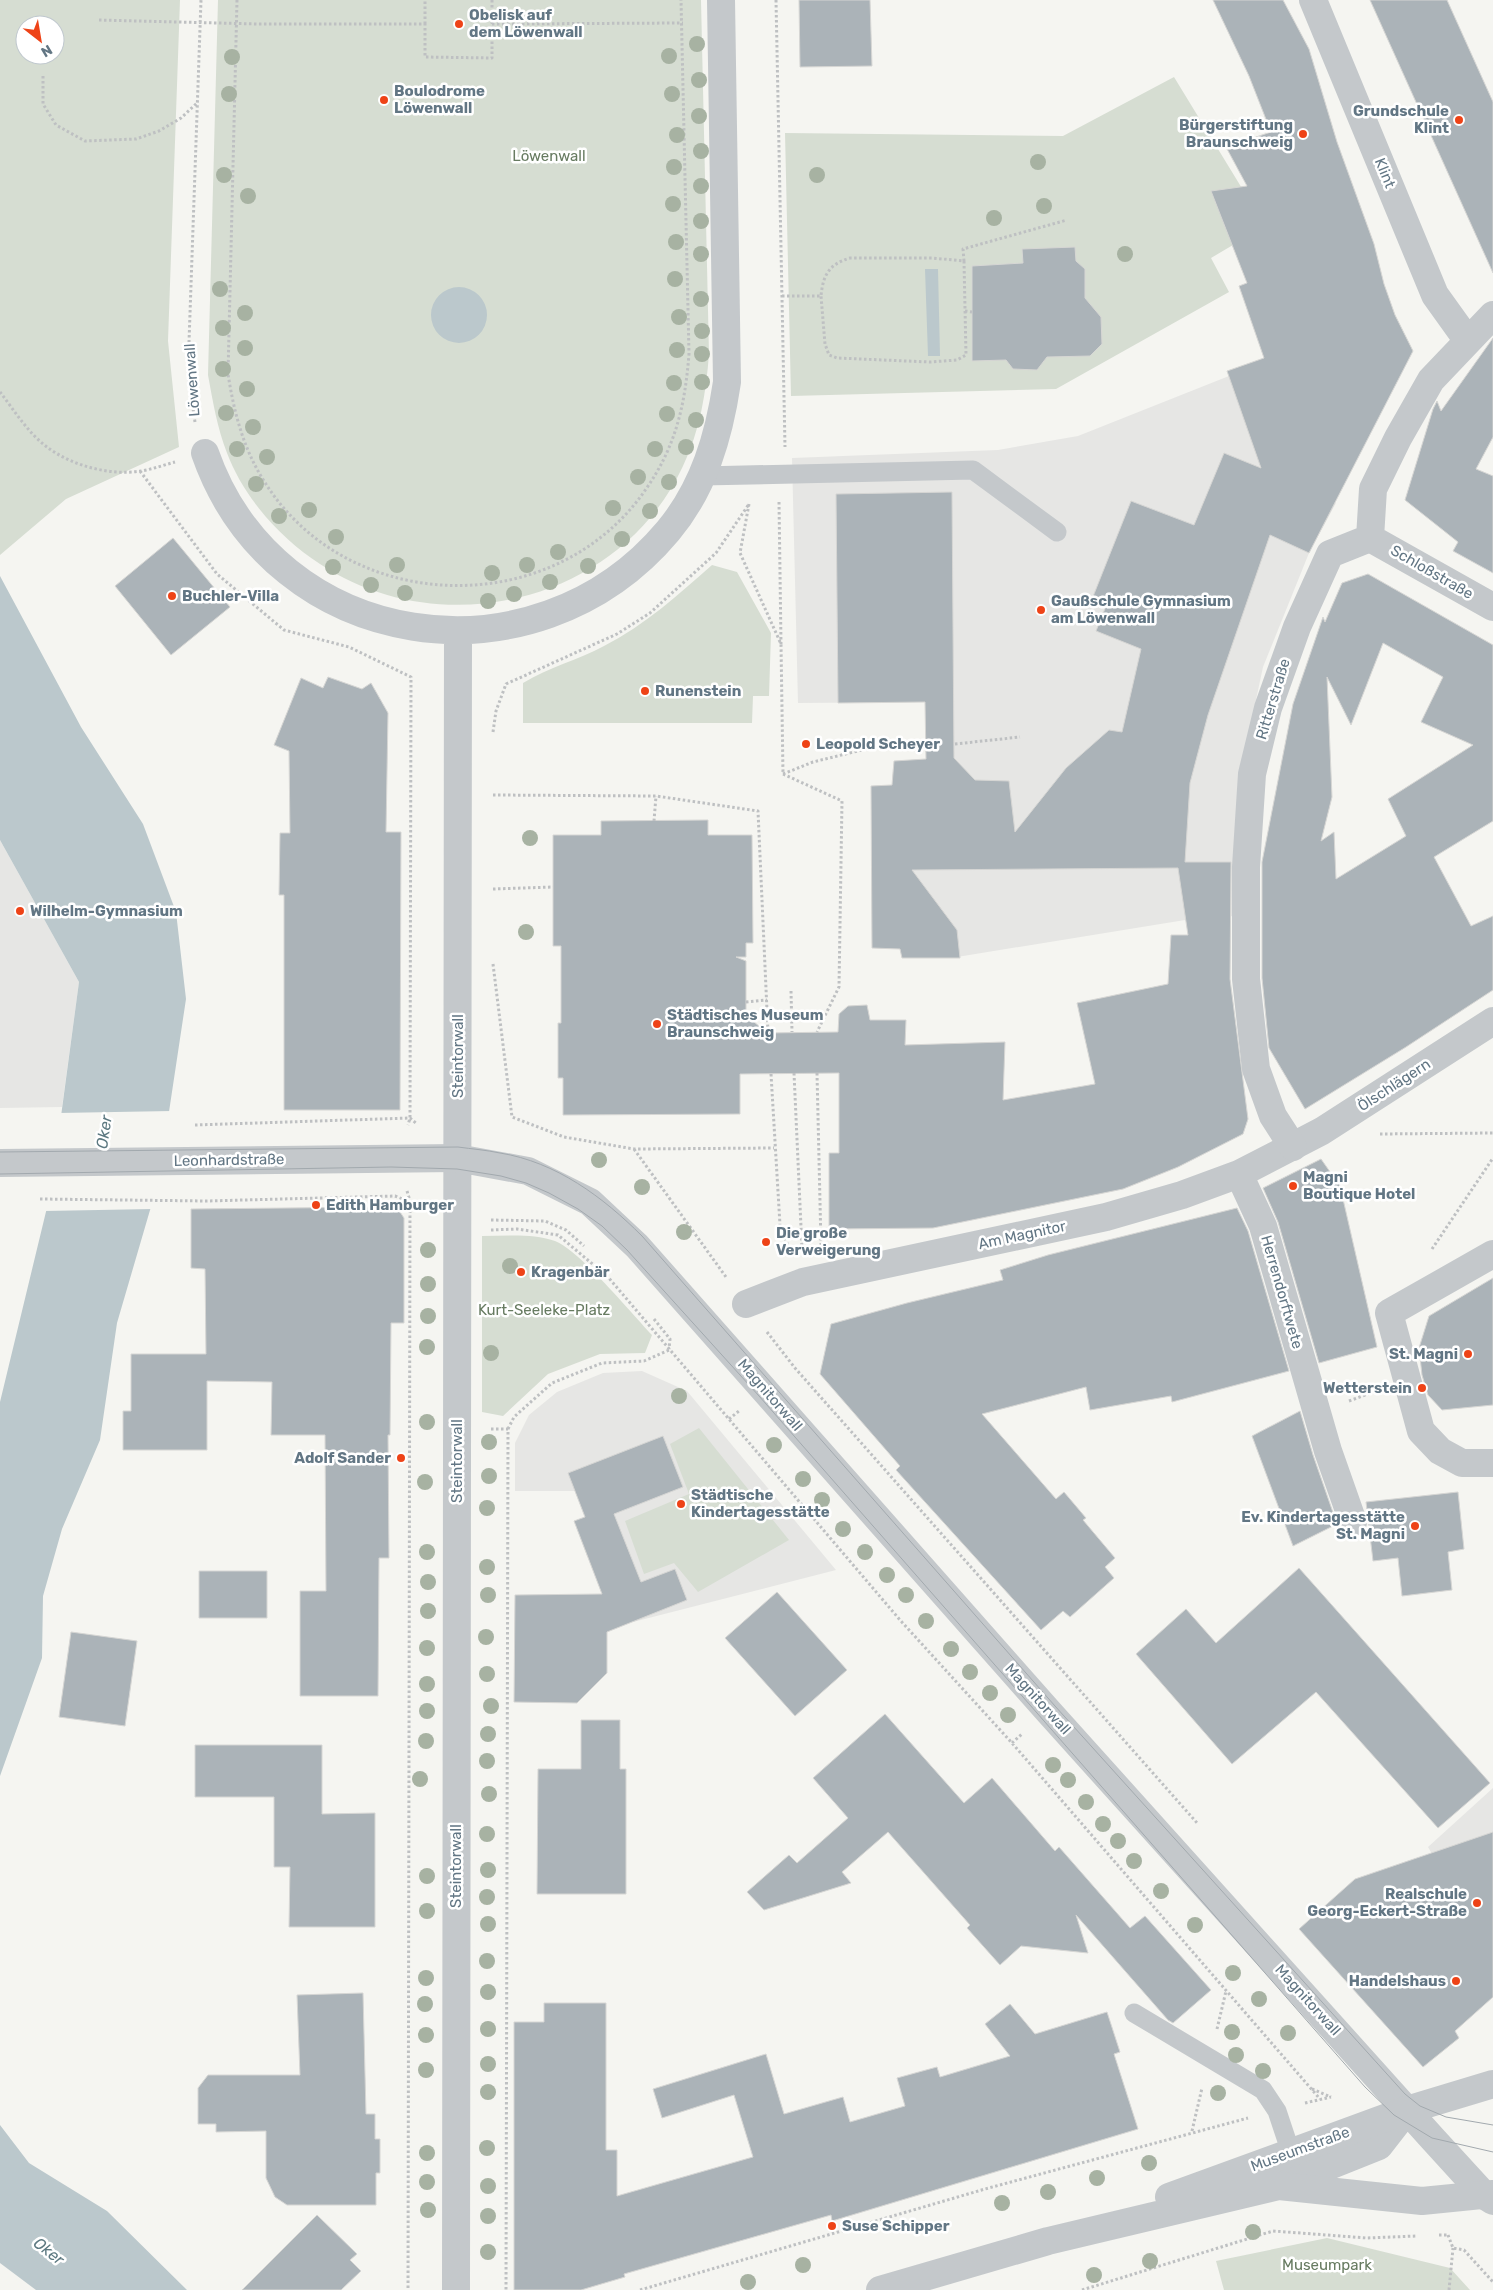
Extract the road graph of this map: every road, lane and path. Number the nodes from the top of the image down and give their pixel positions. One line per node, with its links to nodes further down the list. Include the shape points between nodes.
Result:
1 (201, 0): 10 (path, Löwenwall)
2 (237, 0): 12 (path)
3 (425, 0): 13 (path)
4 (492, 0): 14 (path)
5 (681, 0): 11 (path)
6 (776, 0): 19 (path)
7 (1313, 0): 24 (street, Klint, via 1435,295)
8 (721, 11): 11 (path); 29 (street, via 727,382 722,422)
9 (99, 20): 10 (path)
10 (200, 23): 12 (path); 16 (path, Löwenwall)
11 (682, 23): 12 (path, via 689,354 686,392 678,426 646,490 596,541 566,560 533,574 499,583 458,587 419,584 382,574 348,559 316,538 288,512 264,482 246,448 234,412 228,374); 14 (path)
12 (236, 24): 13 (path)
13 (425, 24): 14 (path, via 425,57 492,58)
14 (492, 24)
15 (43, 76): 16 (path, via 43,104 56,125 85,142 136,139 159,131 181,118)
16 (197, 102): 26 (path, Löwenwall, via 189,382 195,422)
17 (1067, 220): 18 (path, via 963,249)
18 (964, 261): 20 (path, via 850,258 837,262 827,271); 21 (path)
19 (782, 296): 20 (path); 28 (path, via 785,458)
20 (821, 296): 21 (path, via 825,344 829,355 837,358 956,360 966,354)
21 (965, 311): 22 (path)
22 (972, 312)
23 (1493, 315): 24 (street)
24 (1468, 340): 31 (street, via 1431,380 1398,438 1373,489)
25 (0, 392): 26 (path, via 47,447 78,464 111,471 140,471)
26 (205, 454): 33 (street, via 224,497 247,530 275,560 306,584 341,605 379,620)
27 (743, 475): 28 (lane); 29 (lane); 34 (path, via 749,503 740,552)
28 (779, 475): 30 (lane, via 973,470); 34 (path)
29 (702, 476): 33 (street, via 669,530 642,560 610,584 575,605 538,619)
30 (1056, 532)
31 (1370, 538): 32 (street, Schloßstraße); 61 (street, Ritterstraße, via 1330,554 1296,627 1268,708 1252,774 1246,867 1246,979 1256,1069 1274,1116)
32 (1493, 607)
33 (458, 632): 64 (street, Steintorwall)
34 (782, 644): 39 (path)
35 (411, 677): 58 (path, via 410,1118)
36 (1020, 737): 37 (path)
37 (954, 744)
38 (926, 746): 39 (path, via 874,748 813,762)
39 (784, 774): 53 (path, via 842,800 839,987)
40 (656, 796): 41 (path, via 493,794); 42 (path); 49 (path, via 758,811)
41 (493, 803)
42 (654, 821)
43 (493, 879): 45 (path)
44 (553, 887): 45 (path)
45 (493, 889): 46 (path)
46 (493, 898)
47 (492, 957): 63 (path, via 512,1117 564,1137)
48 (791, 991): 52 (path)
49 (767, 1000): 50 (path); 54 (path)
50 (746, 1002)
51 (1493, 1022): 59 (street, Ölschlägern)
52 (792, 1032)
53 (817, 1032)
54 (768, 1033)
55 (794, 1073): 74 (path)
56 (817, 1073): 74 (path)
57 (771, 1074): 62 (path)
58 (208, 1125)
59 (1322, 1131): 60 (path, via 1362,1134); 61 (street, Ölschlägern)
60 (1493, 1133)
61 (1293, 1147): 67 (street, Am Magnitor)
62 (774, 1148): 63 (path); 74 (path, via 780,1225)
63 (634, 1149): 75 (path)
64 (458, 1158): 66 (street, Leonhardstraße); 70 (street, Steintorwall); 91 (street, Magnitorwall, via 528,1171 590,1202 637,1246)
65 (1493, 1158): 73 (path)
66 (0, 1163)
67 (1239, 1174): 74 (street, Am Magnitor, via 1106,1218); 79 (street, Herrendorftwete, via 1263,1226)
68 (38, 1198): 69 (path, via 201,1201 396,1196)
69 (410, 1201): 70 (path, via 426,1210); 102 (path)
70 (468, 1218): 71 (path, via 545,1221 566,1230); 77 (path, via 478,1230 517,1229 558,1235 608,1277); 103 (street, Steintorwall)
71 (587, 1248)
72 (1493, 1254): 78 (street, via 1388,1313)
73 (1427, 1256)
74 (813, 1280): 75 (street, Am Magnitor)
75 (746, 1304): 86 (path, via 794,1368)
76 (652, 1316): 77 (path, via 670,1338)
77 (669, 1350): 81 (path, via 644,1361 602,1363 552,1383 514,1417); 85 (path, via 900,1620)
78 (1407, 1380): 79 (path); 82 (street, via 1421,1431 1440,1451 1462,1463)
79 (1317, 1412): 83 (street, Herrendorftwete)
80 (488, 1429): 81 (path)
81 (508, 1429): 104 (path)
82 (1493, 1463)
83 (1353, 1522)
84 (1020, 1736): 85 (path)
85 (1012, 1743): 89 (path)
86 (1202, 1829)
87 (1134, 2013): 92 (lane, via 1263,2090)
88 (1493, 2084): 91 (street)
89 (1311, 2089): 90 (path); 90 (path, via 1331,2097)
90 (1320, 2099): 92 (path)
91 (1407, 2110): 93 (street, Museumstraße); 94 (street, Museumstraße, via 1379,2146); 95 (street, Magnitorwall)
92 (1277, 2111): 93 (lane); 105 (path, via 1067,2166)
93 (1292, 2153): 98 (street, Museumstraße)
94 (1279, 2186): 95 (street, Museumstraße, via 1422,2201); 98 (street, Museumstraße)
95 (1491, 2202)
96 (1422, 2236): 101 (path, via 1367,2238 1273,2231)
97 (1431, 2236): 99 (path, via 1449,2235)
98 (1048, 2241): 106 (street, Museumstraße)
99 (1453, 2248): 100 (path, via 1464,2250); 108 (path)
100 (1493, 2282)
101 (1094, 2288): 107 (path)
102 (408, 2290)
103 (456, 2290)
104 (506, 2290)
105 (640, 2290)
106 (880, 2290)
107 (1082, 2290)
108 (1450, 2290)

